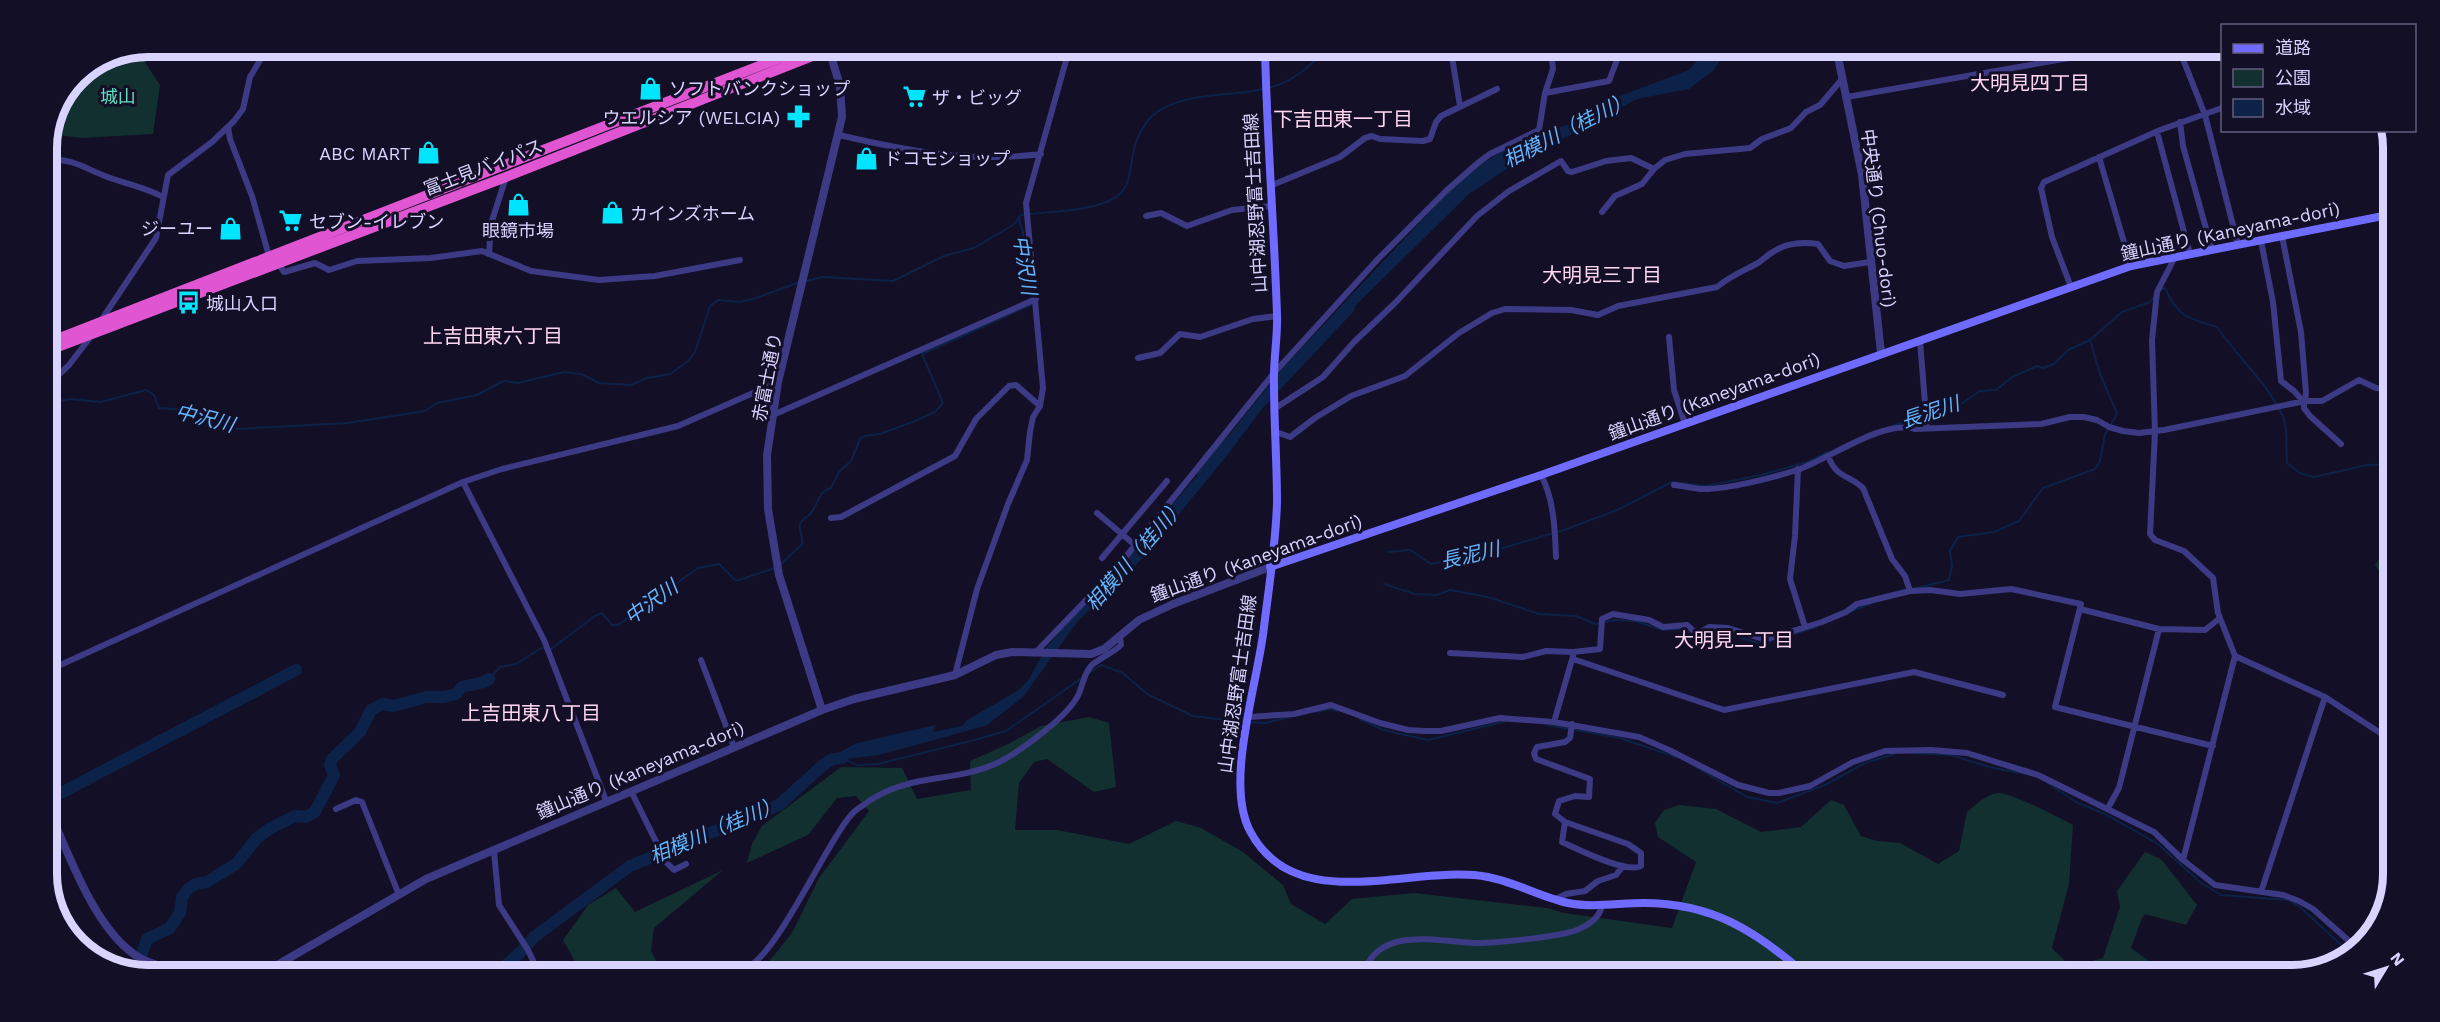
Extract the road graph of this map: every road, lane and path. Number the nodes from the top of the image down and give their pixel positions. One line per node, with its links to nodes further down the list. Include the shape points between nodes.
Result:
1 (262, 57): 23 (street, via 250,77 243,109)
2 (783, 57): 44 (highway, 富士見バイパス)
3 (809, 57): 30 (highway, 富士見バイパス)
4 (831, 57): 25 (street, 赤富士通り, via 841,98)
5 (1068, 57): 26 (street)
6 (1265, 57): 14 (main road, 山中湖忍野富士吉田線)
7 (1268, 57): 14 (street)
8 (1452, 57): 19 (street)
9 (1551, 57): 17 (street)
10 (1618, 57): 17 (street, via 1609,81)
11 (1838, 57): 15 (street, 中央通り (Chuo-dori))
12 (2073, 57): 18 (street)
13 (2182, 57): 21 (street)
14 (1265, 64): 31 (main road, 山中湖忍野富士吉田線)
15 (1843, 78): 18 (street, 中央通り (Chuo-dori)); 29 (street, via 1820,105 1806,112 1791,128 1754,146 1685,153)
16 (1497, 89): 19 (street)
17 (1545, 93): 60 (street, via 1539,130 1490,154 1447,190 1378,259)
18 (1847, 97): 46 (street, 中央通り (Chuo-dori), via 1862,175)
19 (1460, 106): 31 (street, via 1441,116 1431,139 1365,138 1340,157)
20 (2221, 109): 21 (street)
21 (2205, 115): 22 (street); 39 (street)
22 (2180, 122): 24 (street); 40 (street)
23 (228, 127): 32 (street, via 168,175); 44 (street)
24 (2157, 132): 27 (street); 42 (street)
25 (839, 135): 26 (street, via 902,150 956,157); 61 (street, 赤富士通り)
26 (1041, 154): 49 (street, via 1026,203)
27 (2099, 158): 47 (street); 48 (street, via 2044,182 2041,188 2052,237)
28 (57, 160): 32 (street, via 83,165)
29 (1654, 169): 34 (street, via 1642,184 1615,196); 65 (street, via 1631,158 1572,172 1561,161 1509,191 1477,216 1323,377)
30 (507, 177): 41 (street, via 491,224); 44 (highway, 富士見バイパス)
31 (1270, 186): 33 (main road, 山中湖忍野富士吉田線)
32 (163, 197): 51 (street, via 156,238)
33 (1271, 206): 35 (street, via 1232,210 1187,226 1161,213); 50 (main road, 山中湖忍野富士吉田線)
34 (1602, 212)
35 (1146, 216)
36 (2383, 216): 37 (main road, 鐘山通り (Kaneyama-dori))
37 (2282, 236): 38 (main road, 鐘山通り (Kaneyama-dori)); 63 (street, via 2301,332)
38 (2261, 240): 39 (main road, 鐘山通り (Kaneyama-dori)); 63 (street, via 2273,302 2281,381)
39 (2238, 245): 40 (main road, 鐘山通り (Kaneyama-dori))
40 (2212, 250): 42 (main road, 鐘山通り (Kaneyama-dori))
41 (489, 254): 44 (street, via 357,261 329,270 315,263 284,272); 45 (street, via 531,271 599,280 655,276)
42 (2190, 254): 43 (main road, 鐘山通り (Kaneyama-dori))
43 (2175, 257): 47 (main road, 鐘山通り (Kaneyama-dori)); 70 (street, via 2157,292 2152,340)
44 (274, 260): 51 (highway, 富士見バイパス); 52 (highway, 富士見バイパス)
45 (740, 260)
46 (1870, 262): 57 (street, 中央通り (Chuo-dori)); 69 (street, via 1844,266 1830,261 1818,244 1807,243 1774,250 1717,287 1618,306 1598,315 1571,310 1505,309 1459,333 1405,376 1351,396 1290,437)
47 (2131, 266): 48 (main road, 鐘山通り (Kaneyama-dori))
48 (2071, 287): 55 (main road, 鐘山通り (Kaneyama-dori))
49 (1036, 299): 64 (street, via 1043,387); 66 (street)
50 (1277, 316): 58 (street, via 1252,319 1200,337 1180,334 1160,353); 60 (main road, 山中湖忍野富士吉田線)
51 (101, 321): 52 (street); 54 (highway, 富士見バイパス)
52 (94, 333): 56 (highway, 富士見バイパス); 59 (street)
53 (1669, 338): 67 (street, via 1674,390)
54 (57, 339)
55 (1920, 341): 57 (main road, 鐘山通り (Kaneyama-dori)); 68 (street)
56 (57, 347)
57 (1881, 353): 67 (main road, 鐘山通り (Kaneyama-dori))
58 (1138, 358)
59 (57, 376)
60 (1274, 376): 65 (main road, 山中湖忍野富士吉田線); 81 (street)
61 (778, 382): 66 (street, 赤富士通り); 76 (street, via 678,426)
62 (2383, 388): 63 (street, via 2359,380 2322,401)
63 (2304, 401): 70 (street); 71 (street, via 2310,416)
64 (1040, 406): 79 (street, via 1016,385 1009,386 976,419 955,456 841,517); 97 (street, via 1030,432 1027,460 977,589)
65 (1274, 407): 69 (main road, 山中湖忍野富士吉田線)
66 (773, 415): 100 (street, 赤富士通り, via 767,455 774,554)
67 (1685, 424): 74 (main road, 鐘山通り (Kaneyama-dori))
68 (1927, 428): 70 (street, via 2041,424 2084,417 2123,431); 72 (street, via 1907,426 1882,432)
69 (1276, 432): 84 (main road, 山中湖忍野富士吉田線, via 1277,506)
70 (2155, 432): 87 (street, via 2150,534 2155,540 2184,550 2213,578)
71 (2342, 444)
72 (1828, 456): 73 (street); 85 (street, via 1834,471 1863,488 1892,559)
73 (1798, 469): 77 (street, via 1715,488); 88 (street, via 1790,579)
74 (1541, 476): 82 (street, via 1552,505); 84 (main road, 鐘山通り (Kaneyama-dori))
75 (1167, 481): 80 (street)
76 (463, 482): 96 (street); 109 (street, via 544,640)
77 (1674, 485)
78 (1097, 513): 80 (street)
79 (831, 518)
80 (1123, 533): 81 (street); 83 (street)
81 (1136, 546): 91 (street)
82 (1556, 557)
83 (1102, 558)
84 (1270, 567): 90 (street, 鐘山通り (Kaneyama-dori), via 1173,604 1139,620); 101 (main road, 山中湖忍野富士吉田線, via 1264,632)
85 (1910, 591): 86 (street, via 1960,594 2011,589 2081,604); 88 (street, via 1857,604)
86 (2080, 609): 89 (street); 104 (street, via 2055,707)
87 (2220, 618): 89 (street, via 2205,630); 94 (street)
88 (1805, 627): 93 (street, via 1763,639 1728,628 1709,627 1697,634 1688,625 1663,627 1649,620 1613,614 1602,619 1600,649)
89 (2159, 629): 104 (street)
90 (1120, 636): 91 (street, 鐘山通り (Kaneyama-dori), via 1091,654); 126 (street, via 1121,645 1091,666 1074,703 1018,751 993,765 906,783 881,793 853,812 831,842 793,912 758,960)
91 (1037, 653): 97 (street, 鐘山通り (Kaneyama-dori), via 996,655)
92 (1450, 653): 93 (street, via 1523,657 1546,651)
93 (1573, 655): 98 (street, via 1724,710 1914,672); 102 (street)
94 (2235, 656): 99 (street); 106 (street)
95 (701, 660): 107 (street)
96 (57, 666)
97 (955, 675): 100 (street, 鐘山通り (Kaneyama-dori))
98 (2003, 695)
99 (2325, 697): 105 (street); 118 (street)
100 (822, 710): 107 (street, 鐘山通り (Kaneyama-dori))
101 (1249, 717): 102 (street, via 1294,714 1331,705 1380,723 1425,731 1500,718); 120 (main road, 山中湖忍野富士吉田線, via 1239,777 1241,811 1258,845 1288,869 1307,878 1333,882 1487,877)
102 (1554, 722): 103 (street)
103 (1572, 724): 110 (street, via 1639,737 1760,792 1779,793 1809,786 1853,762 1885,751 1931,750 1967,753 2010,765); 112 (street, via 1570,738 1565,742 1537,747 1534,753 1536,759 1590,779 1589,797 1559,801 1555,814)
104 (2134, 726): 106 (street); 110 (street, via 2119,788)
105 (2383, 735)
106 (2213, 746): 115 (street)
107 (734, 747): 108 (street, 鐘山通り (Kaneyama-dori))
108 (632, 793): 109 (street, 鐘山通り (Kaneyama-dori)); 116 (street, via 666,862 674,870)
109 (607, 803): 114 (street, 鐘山通り (Kaneyama-dori))
110 (2108, 808): 115 (street, via 2154,832)
111 (336, 809): 119 (street, via 356,800 362,802)
112 (1565, 822): 117 (street, via 1562,842); 117 (street, via 1629,844 1641,854 1641,866 1637,869)
113 (57, 828): 123 (street, via 93,906 115,936 140,958)
114 (494, 850): 119 (street, 鐘山通り (Kaneyama-dori)); 125 (street, via 499,905)
115 (2183, 860): 118 (street, via 2215,885)
116 (686, 864)
117 (1623, 866): 120 (street, via 1616,875 1585,891)
118 (2261, 892): 122 (street, via 2299,901)
119 (399, 895): 124 (street, 鐘山通り (Kaneyama-dori))
120 (1556, 899): 121 (main road, 山中湖忍野富士吉田線)
121 (1602, 905): 127 (street, via 1595,919 1575,931 1492,943 1406,940 1389,945); 128 (main road, 山中湖忍野富士吉田線, via 1678,906 1726,918 1755,934)
122 (2351, 943)
123 (158, 965)
124 (279, 965)
125 (535, 965)
126 (750, 965)
127 (1368, 965)
128 (1794, 965)

